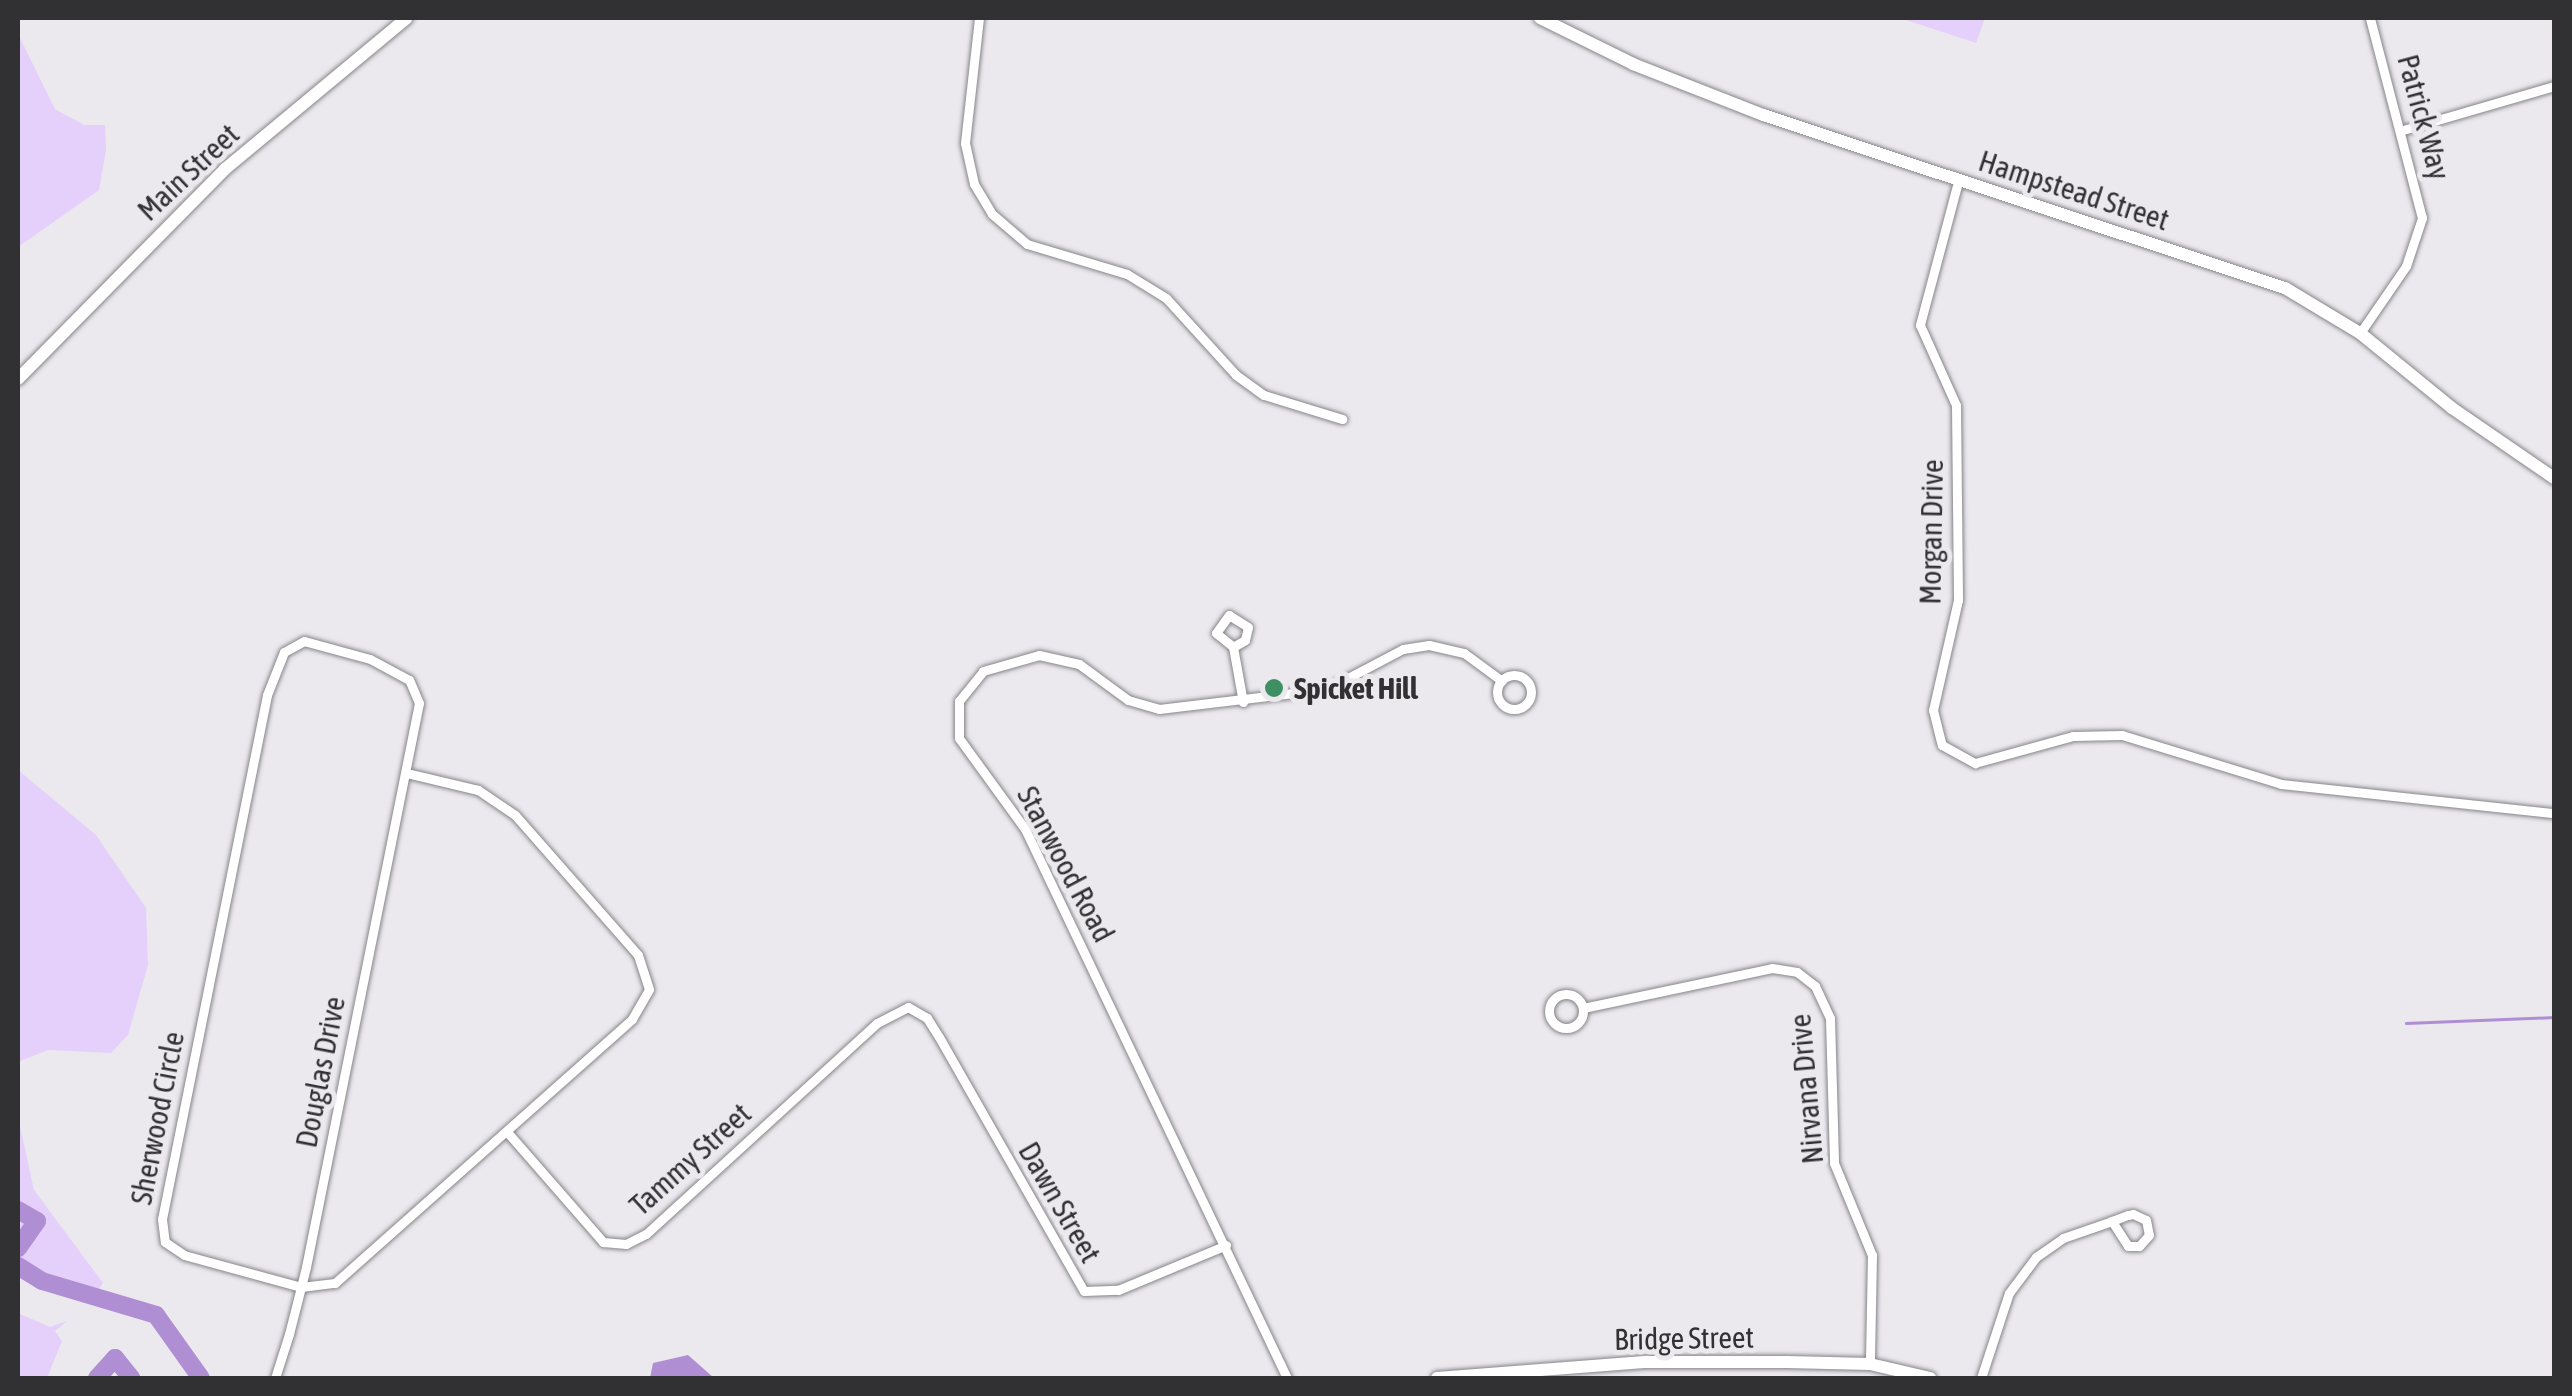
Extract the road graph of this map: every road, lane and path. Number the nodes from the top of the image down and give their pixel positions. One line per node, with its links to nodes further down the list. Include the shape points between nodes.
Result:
1 (407, 18): 9 (main road, Main Street, via 225,169)
2 (979, 18): 10 (street, via 965,143 974,184 992,214 1027,244 1126,274 1156,291 1264,396)
3 (1540, 18): 7 (main road, Hampstead Street, via 1669,80)
4 (2370, 18): 6 (street, Patrick Way)
5 (2554, 86): 6 (street)
6 (2403, 130): 8 (street, Patrick Way, via 2422,218 2406,266)
7 (1959, 178): 8 (main road, Hampstead Street, via 2256,277); 16 (street, Morgan Drive, via 1920,325 1956,404 1958,600 1932,718 1948,751 1975,763 2073,736 2122,735 2281,784)
8 (2360, 333): 11 (main road, Hampstead Street)
9 (18, 378)
10 (1342, 419)
11 (2554, 478)
12 (1234, 647): 14 (street)
13 (1502, 680): 14 (street, Stanwood Road, via 1473,657 1429,645 1403,649 1327,689)
14 (1244, 702): 21 (street, Stanwood Road, via 1148,707 1079,664 1039,655 983,671 964,690 956,713 966,751 1025,829)
15 (406, 773): 19 (street, Sherwood Circle, via 478,790 516,815 638,955 648,976 645,1000 632,1019); 22 (street, Douglas Drive); 22 (street, Sherwood Circle, via 419,703 410,680 316,642 284,652 267,695 161,1230 184,1255)
16 (2554, 813)
17 (1583, 1008): 23 (street, Nirvana Drive, via 1772,968 1797,972 1815,986 1830,1018 1834,1163 1872,1255)
18 (914, 1009): 19 (street, Tammy Street, via 896,1010 876,1023 646,1234 626,1244 603,1242); 21 (street, Dawn Street, via 939,1037 1084,1291 1107,1294)
19 (508, 1133): 22 (street, Sherwood Circle, via 347,1276 323,1288)
20 (2112, 1221): 20 (street, via 2138,1215 2150,1235 2128,1246); 29 (street, via 2054,1244 2028,1264 2004,1303)
21 (1226, 1245): 26 (street, Stanwood Road)
22 (301, 1287): 25 (street, Douglas Drive)
23 (1870, 1364): 24 (main road, Bridge Street, via 1647,1362); 28 (main road, Bridge Street)
24 (1490, 1375): 27 (main road, Bridge Street)
25 (275, 1378)
26 (1286, 1378)
27 (1437, 1378)
28 (1930, 1378)
29 (1981, 1378)

